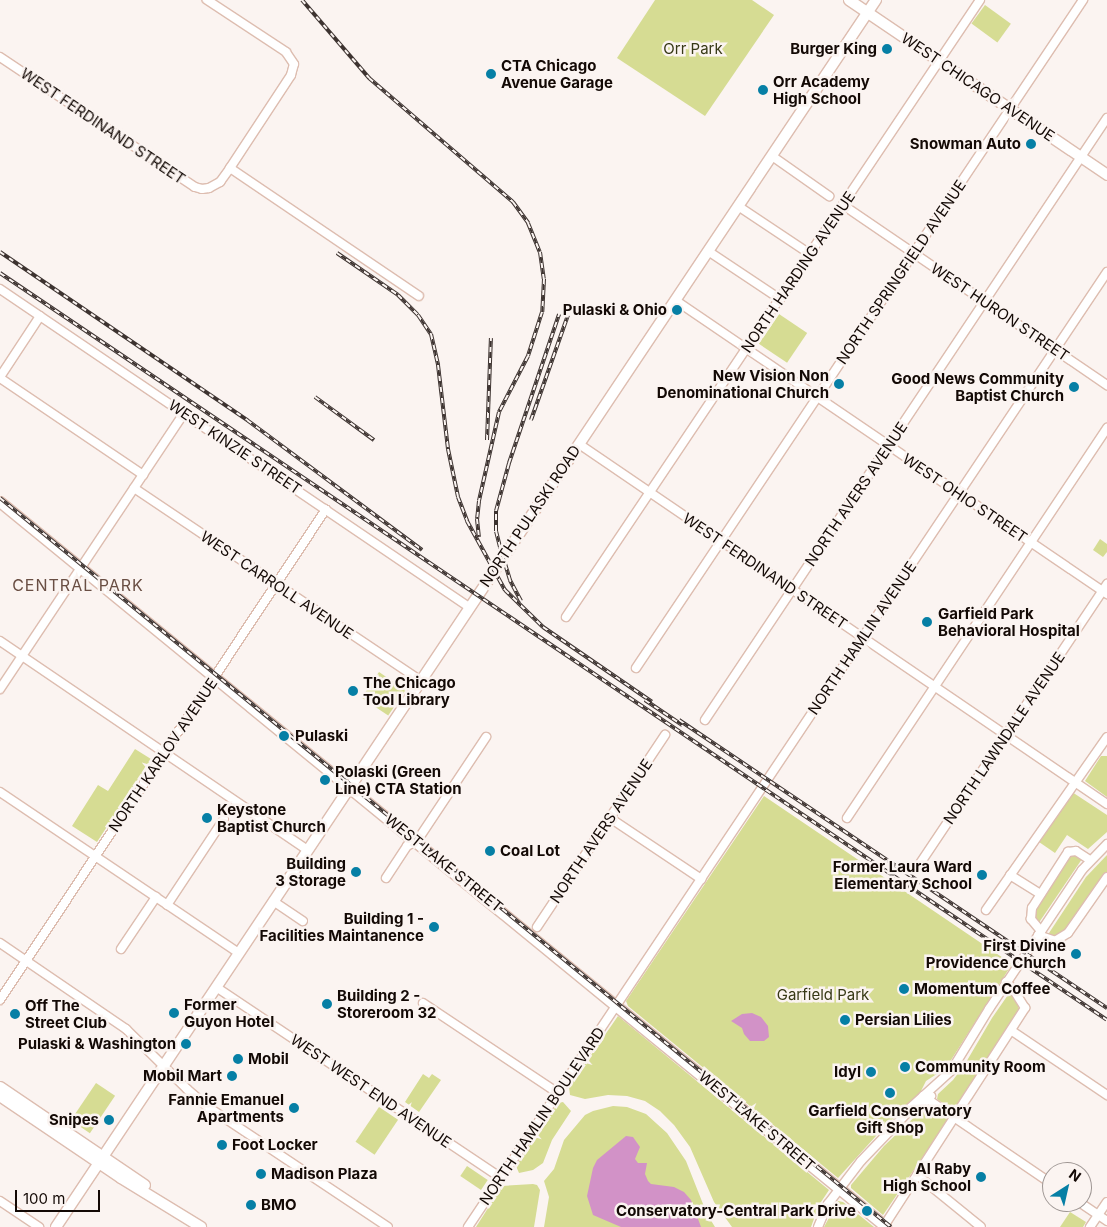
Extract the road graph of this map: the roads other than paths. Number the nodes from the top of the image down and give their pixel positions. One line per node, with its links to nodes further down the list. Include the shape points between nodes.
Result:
1 (207, 0): 13 (street, via 286,52 294,64 291,75)
2 (849, 0): 6 (main road, WEST CHICAGO AVENUE)
3 (876, 0): 6 (main road, NORTH PULASKI ROAD)
4 (980, 0): 8 (street, NORTH HARDING AVENUE)
5 (1084, 0): 9 (street, NORTH SPRINGFIELD AVENUE)
6 (868, 13): 8 (main road, WEST CHICAGO AVENUE); 11 (main road, NORTH PULASKI ROAD)
7 (0, 57): 13 (street, WEST FERDINAND STREET, via 195,186 202,189 220,182)
8 (939, 61): 9 (main road, WEST CHICAGO AVENUE); 16 (street, NORTH HARDING AVENUE)
9 (1010, 109): 12 (main road, WEST CHICAGO AVENUE); 19 (street, NORTH SPRINGFIELD AVENUE)
10 (1107, 118): 12 (street, NORTH AVERS AVENUE)
11 (772, 156): 15 (street); 17 (main road, NORTH PULASKI ROAD)
12 (1081, 157): 14 (main road, WEST CHICAGO AVENUE); 26 (street, NORTH AVERS AVENUE)
13 (230, 168): 23 (street)
14 (1107, 175)
15 (829, 196)
16 (843, 205): 19 (street, WEST HURON STREET); 20 (street, NORTH HARDING AVENUE)
17 (738, 206): 18 (main road, NORTH PULASKI ROAD); 20 (street)
18 (708, 252): 24 (street); 25 (main road, NORTH PULASKI ROAD)
19 (914, 253): 26 (street, WEST HURON STREET); 32 (street, NORTH SPRINGFIELD AVENUE)
20 (810, 254): 24 (street, NORTH HARDING AVENUE)
21 (1107, 272): 29 (street, NORTH HAMLIN AVENUE)
22 (0, 289): 27 (street, WEST KINZIE STREET)
23 (419, 296)
24 (780, 299): 28 (street, NORTH HARDING AVENUE)
25 (675, 300): 28 (street, WEST OHIO STREET); 35 (main road, NORTH PULASKI ROAD)
26 (985, 301): 29 (street, WEST HURON STREET); 36 (street, NORTH AVERS AVENUE)
27 (40, 316): 30 (street); 33 (street, WEST KINZIE STREET)
28 (747, 349): 32 (street, WEST OHIO STREET); 39 (street, NORTH HARDING AVENUE)
29 (1055, 349): 31 (street, WEST HURON STREET); 40 (street, NORTH HAMLIN AVENUE)
30 (0, 378): 37 (street)
31 (1107, 385)
32 (817, 397): 36 (street, WEST OHIO STREET); 45 (street, NORTH SPRINGFIELD AVENUE)
33 (184, 412): 37 (street); 44 (street, WEST KINZIE STREET)
34 (1107, 428): 46 (street)
35 (579, 444): 39 (street, WEST FERDINAND STREET); 51 (main road, NORTH PULASKI ROAD)
36 (889, 446): 40 (street, WEST OHIO STREET); 50 (street, NORTH AVERS AVENUE)
37 (143, 474): 38 (street)
38 (134, 488): 47 (street); 48 (street, WEST CARROLL AVENUE)
39 (651, 493): 45 (street, WEST FERDINAND STREET); 52 (street, NORTH HARDING AVENUE)
40 (959, 493): 46 (street, WEST OHIO STREET); 53 (street, NORTH HAMLIN AVENUE)
41 (0, 495): 47 (main road, WEST LAKE STREET)
42 (0, 502): 47 (main road, WEST LAKE STREET)
43 (0, 509): 47 (main road, WEST LAKE STREET)
44 (326, 509): 48 (street, NORTH KARLOV AVENUE); 51 (street, WEST KINZIE STREET)
45 (721, 541): 50 (street, WEST FERDINAND STREET); 56 (street, NORTH SPRINGFIELD AVENUE)
46 (1031, 542): 49 (street, WEST OHIO STREET); 59 (street)
47 (80, 568): 55 (street); 57 (main road, WEST LAKE STREET)
48 (276, 585): 57 (street, NORTH KARLOV AVENUE); 58 (street, WEST CARROLL AVENUE)
49 (1106, 589): 63 (street, NORTH LAWNDALE AVENUE)
50 (793, 590): 53 (street, WEST FERDINAND STREET); 61 (street, NORTH AVERS AVENUE)
51 (469, 607): 58 (main road, NORTH PULASKI ROAD)
52 (566, 617)
53 (862, 637): 59 (street, WEST FERDINAND STREET); 84 (street, NORTH HAMLIN AVENUE)
54 (0, 641): 55 (street)
55 (22, 656): 60 (street); 67 (street)
56 (636, 668)
57 (214, 678): 67 (street, NORTH KARLOV AVENUE); 69 (main road, WEST LAKE STREET)
58 (421, 681): 69 (main road, NORTH PULASKI ROAD)
59 (934, 686): 63 (street, WEST FERDINAND STREET); 73 (street)
60 (0, 688)
61 (705, 720)
62 (665, 735): 72 (street, NORTH AVERS AVENUE)
63 (1006, 735): 68 (street, WEST FERDINAND STREET); 80 (street, NORTH LAWNDALE AVENUE)
64 (486, 737): 75 (street)
65 (1107, 737): 66 (street)
66 (1104, 750): 68 (street)
67 (165, 753): 77 (street); 78 (street, NORTH KARLOV AVENUE)
68 (1075, 782): 71 (street, WEST FERDINAND STREET); 81 (street)
69 (350, 787): 75 (main road, WEST LAKE STREET); 77 (main road, NORTH PULASKI ROAD)
70 (0, 792): 78 (street)
71 (1107, 804)
72 (610, 818): 84 (street); 91 (street, NORTH AVERS AVENUE)
73 (847, 818)
74 (224, 819): 88 (street)
75 (415, 840): 83 (street); 91 (main road, WEST LAKE STREET)
76 (1107, 844): 79 (street)
77 (308, 850): 87 (main road, NORTH PULASKI ROAD)
78 (96, 857): 86 (street); 96 (street, NORTH KARLOV AVENUE)
79 (1090, 860): 85 (street, via 1076,852 1068,852); 92 (street)
80 (917, 868)
81 (1010, 874): 85 (street); 89 (street)
82 (1107, 877): 92 (street, via 1068,934 1055,941)
83 (386, 878)
84 (701, 879): 101 (street, NORTH HAMLIN AVENUE)
85 (1040, 894): 92 (street, via 1030,912)
86 (156, 897): 88 (street); 94 (street)
87 (274, 902): 90 (street); 95 (main road, NORTH PULASKI ROAD)
88 (167, 905): 95 (street)
89 (986, 910)
90 (303, 921)
91 (533, 932): 101 (main road, WEST LAKE STREET)
92 (1039, 933): 97 (street)
93 (0, 943): 96 (street)
94 (120, 949)
95 (239, 953): 98 (main road, NORTH PULASKI ROAD)
96 (27, 960): 99 (street, NORTH KARLOV AVENUE); 104 (street, via 114,1020)
97 (1006, 982): 102 (street, via 1026,1008); 109 (street, via 958,1062)
98 (216, 987): 104 (main road, NORTH PULASKI ROAD); 115 (street, WEST WEST END AVENUE)
99 (0, 1000)
100 (423, 1002): 106 (street)
101 (617, 1004): 103 (main road, WEST LAKE STREET); 103 (main road, via 648,1025); 106 (street, NORTH HAMLIN BOULEVARD)
102 (1012, 1031): 107 (street); 110 (street)
103 (650, 1032): 112 (main road, WEST LAKE STREET)
104 (163, 1066): 111 (main road, NORTH PULASKI ROAD); 127 (street, via 208,1107)
105 (0, 1087): 111 (main road)
106 (558, 1093): 115 (street, NORTH HAMLIN BOULEVARD)
107 (1107, 1095)
108 (0, 1096): 111 (main road)
109 (925, 1098): 110 (street); 116 (street, via 910,1108)
110 (955, 1118): 113 (street); 114 (street)
111 (101, 1160): 125 (main road, NORTH PULASKI ROAD); 126 (main road)
112 (811, 1166): 116 (main road, WEST LAKE STREET); 116 (main road, via 813,1174)
113 (917, 1175): 123 (street); 130 (street)
114 (1042, 1177)
115 (501, 1178): 128 (street, NORTH HAMLIN BOULEVARD)
116 (840, 1189): 119 (main road, WEST LAKE STREET); 119 (main road, via 864,1203); 129 (street)
117 (0, 1201): 124 (street)
118 (1107, 1202): 121 (street)
119 (866, 1210): 123 (main road, WEST LAKE STREET)
120 (1092, 1211): 121 (street)
121 (1098, 1215): 122 (street); 131 (street)
122 (1107, 1221)
123 (886, 1223)
124 (39, 1227)
125 (56, 1227)
126 (201, 1227)
127 (388, 1227)
128 (468, 1227)
129 (818, 1227)
130 (981, 1227)
131 (1090, 1227)

